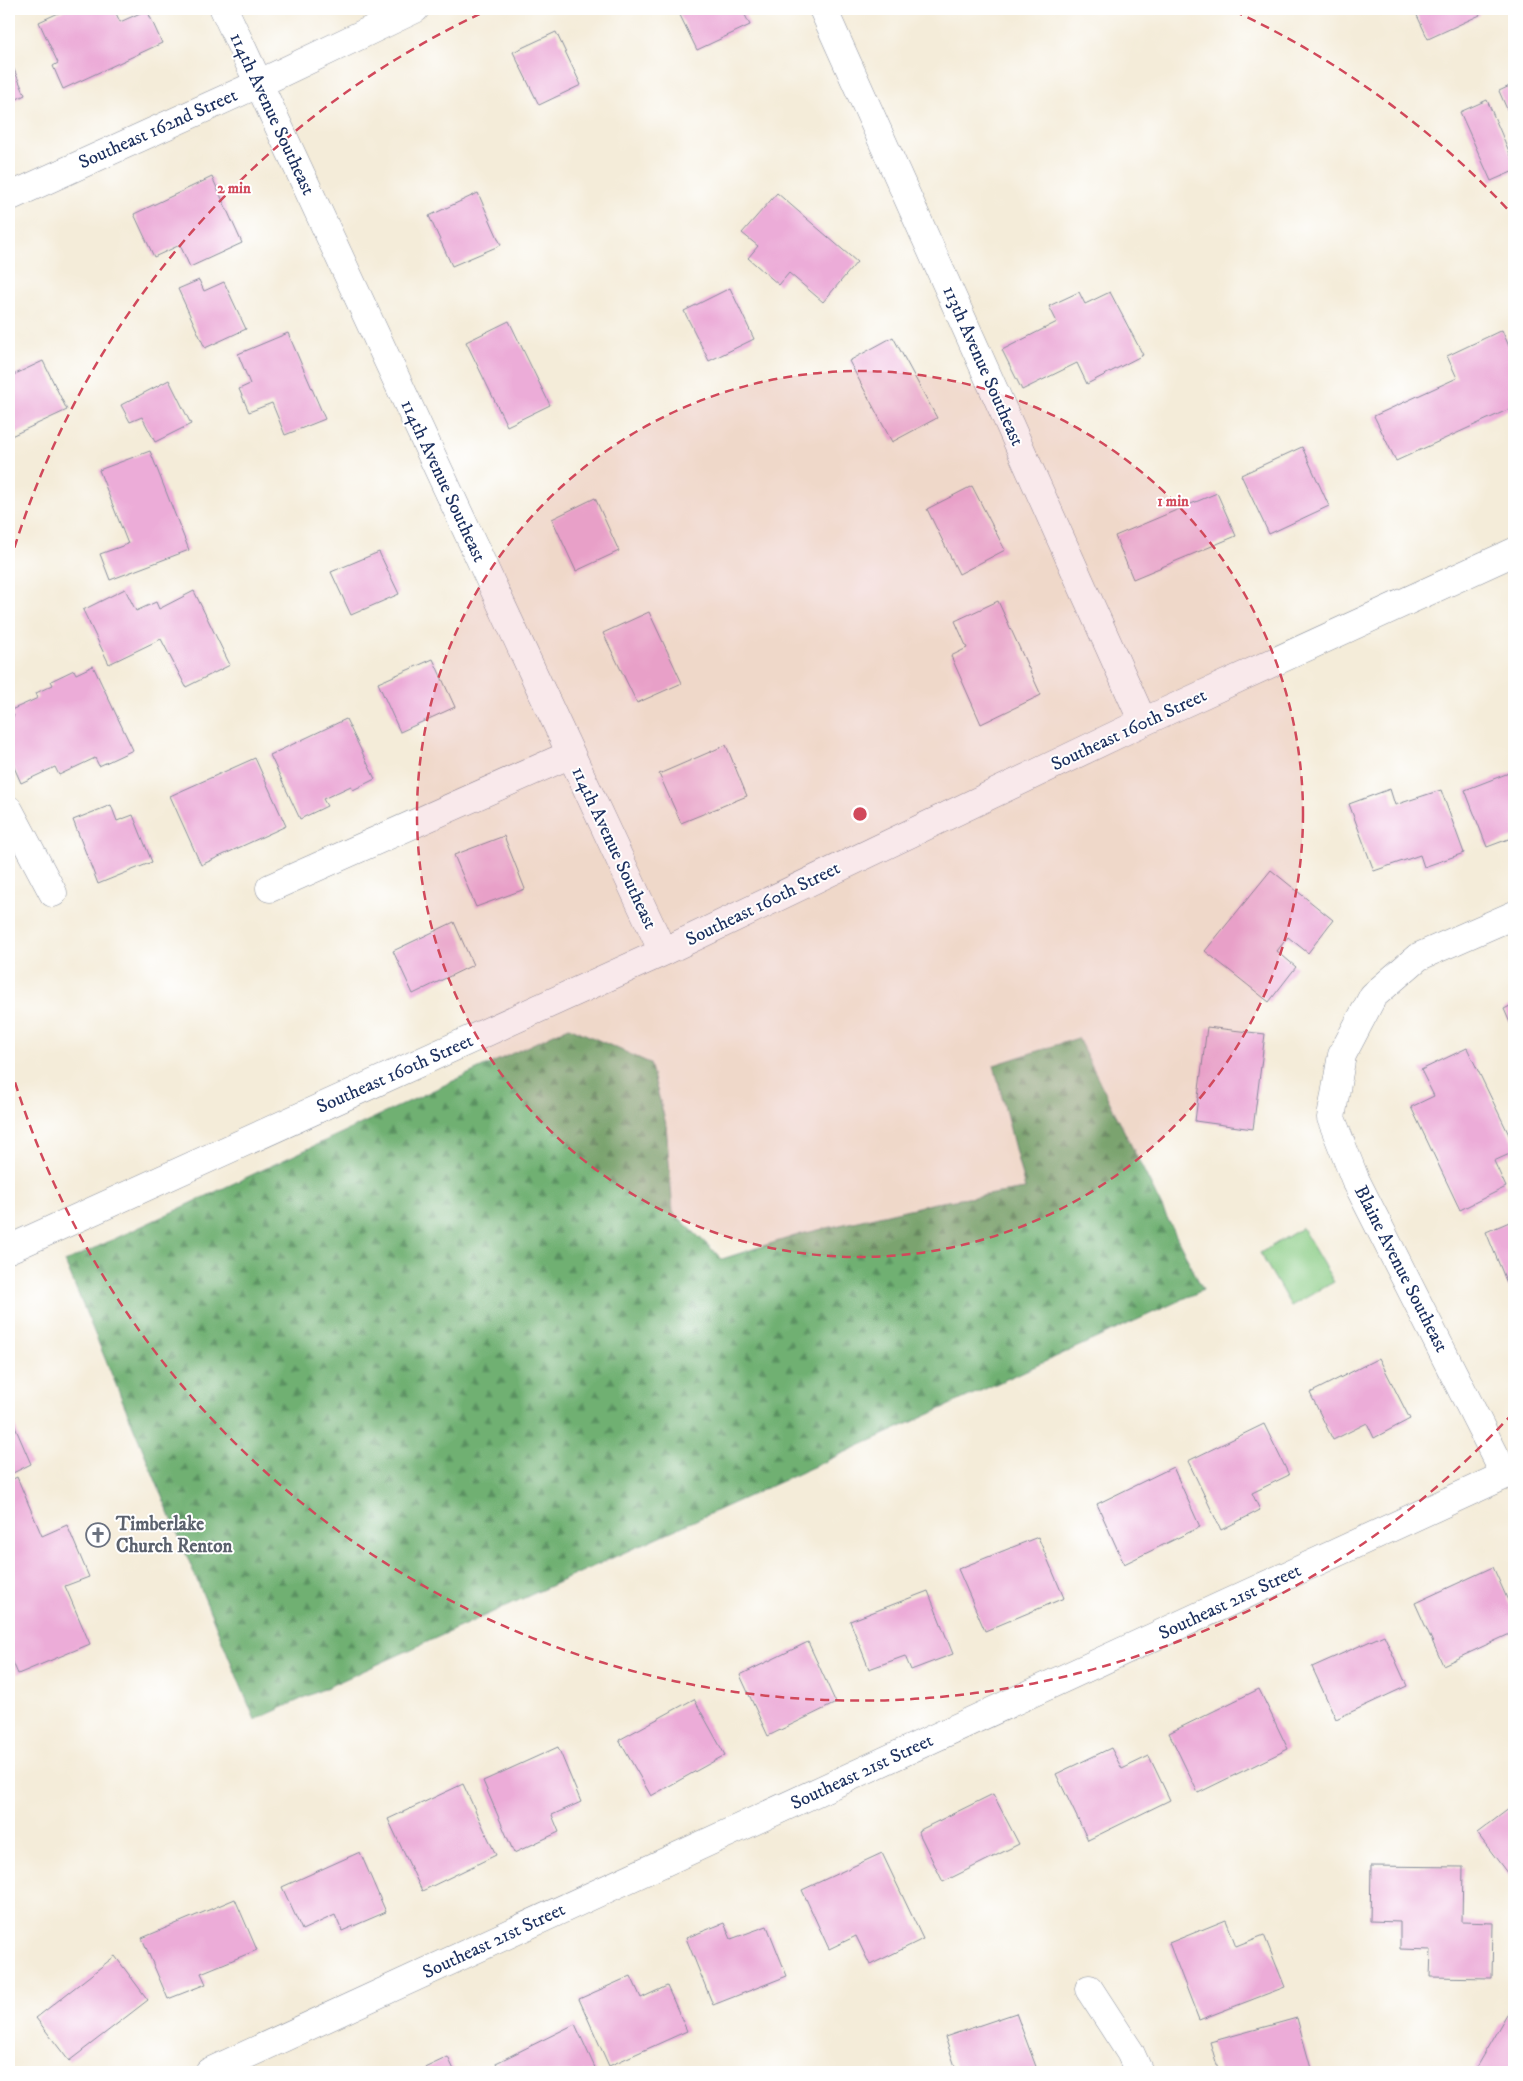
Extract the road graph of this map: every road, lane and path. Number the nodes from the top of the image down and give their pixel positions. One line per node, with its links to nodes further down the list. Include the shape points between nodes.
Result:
1 (224, 9): 4 (street, 114th Avenue Southeast)
2 (415, 9): 4 (street, Southeast 162nd Street)
3 (824, 9): 7 (street, 113th Avenue Southeast)
4 (258, 84): 5 (street, Southeast 162nd Street); 8 (street, 114th Avenue Southeast)
5 (9, 197)
6 (1514, 552): 7 (street, Southeast 160th Street)
7 (1143, 722): 13 (street, Southeast 160th Street)
8 (570, 754): 10 (street); 13 (street, 114th Avenue Southeast)
9 (9, 810): 11 (street)
10 (270, 888)
11 (53, 893)
12 (1514, 915): 15 (street, Blaine Avenue Southeast, via 1418,956 1373,996 1342,1055 1331,1118 1355,1178)
13 (663, 952): 14 (street, Southeast 160th Street)
14 (9, 1249)
15 (1510, 1473): 17 (street, Southeast 21st Street)
16 (1089, 1989): 18 (street, via 1130,2052)
17 (209, 2072)
18 (1138, 2072)

